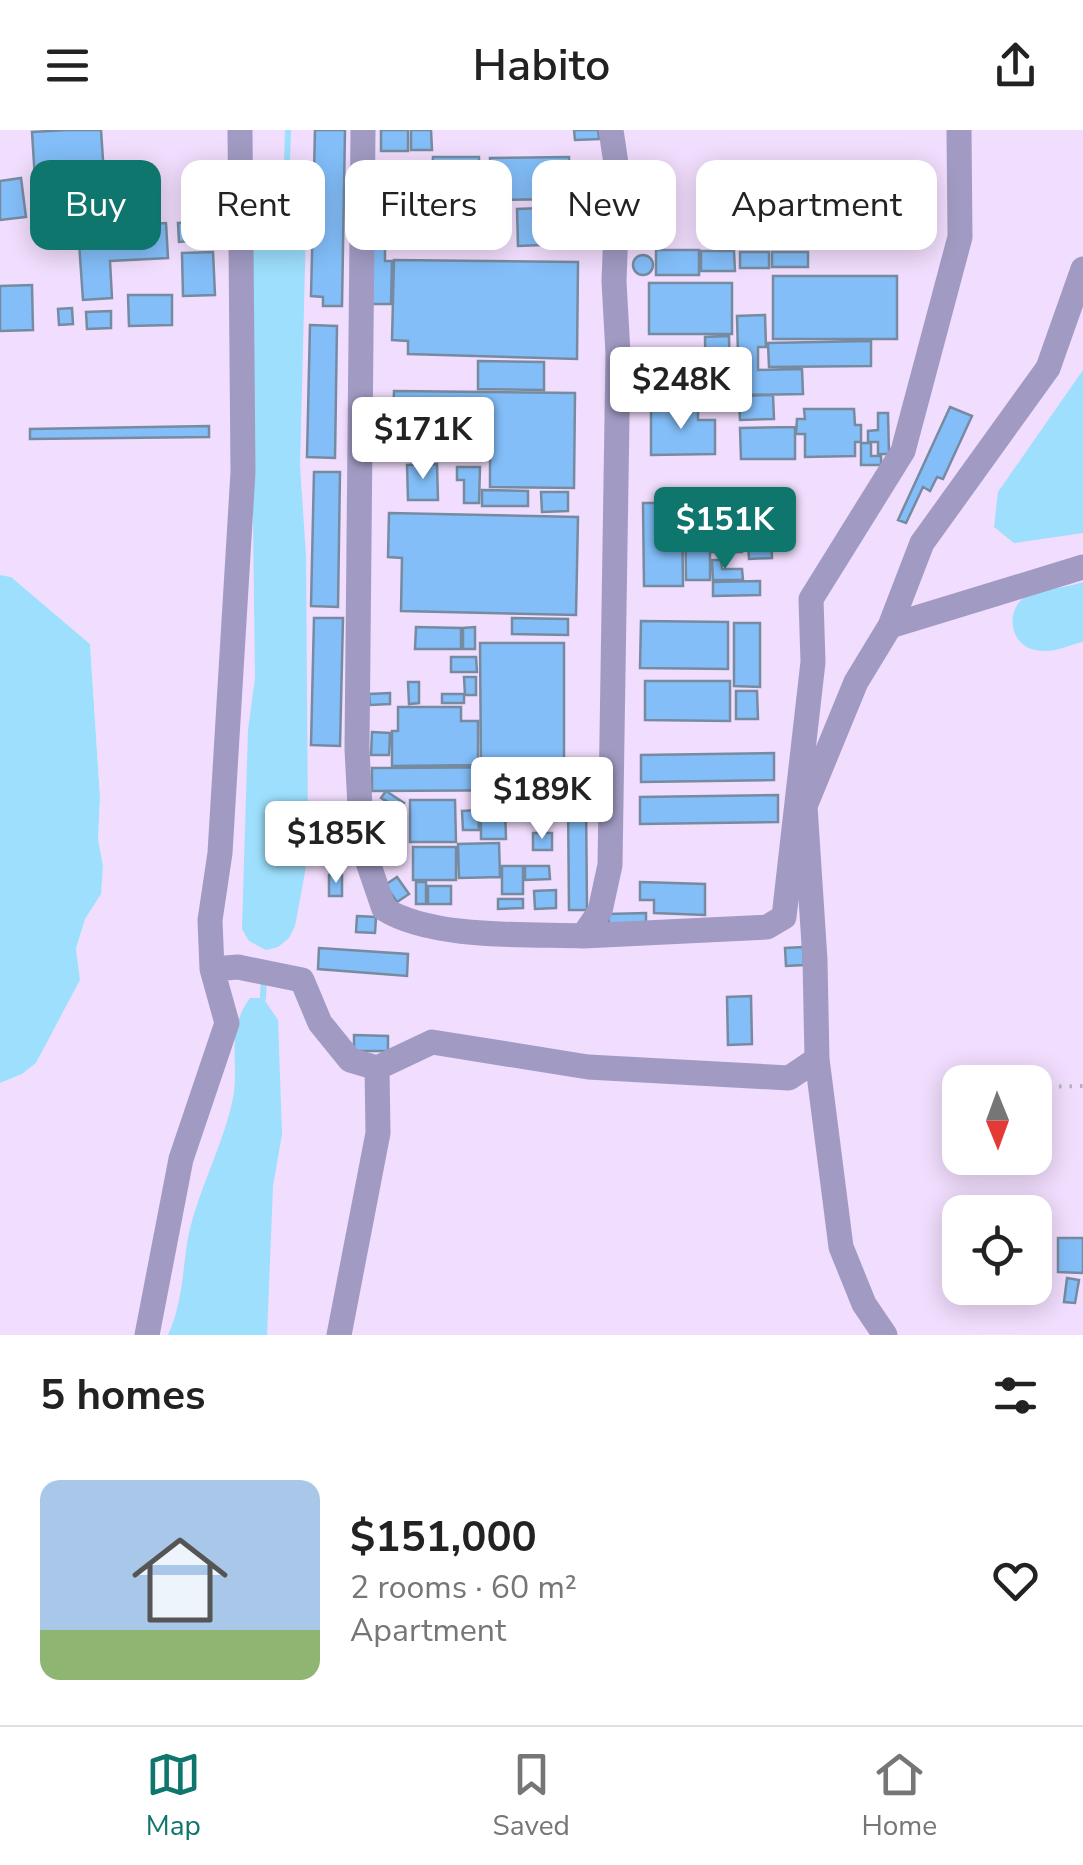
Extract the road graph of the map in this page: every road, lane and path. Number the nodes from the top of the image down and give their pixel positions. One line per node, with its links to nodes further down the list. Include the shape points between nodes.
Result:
1 (240, 130): 9 (street, via 243,472 220,853 210,920)
2 (363, 130): 8 (street, via 357,730 362,845 384,909 410,923)
3 (611, 130): 8 (street, via 618,177 618,354 610,865 600,912)
4 (959, 130): 8 (street, via 960,237 902,451 811,599 813,662 784,917 767,927)
5 (1083, 269): 7 (street, via 1048,368 922,543)
6 (1083, 567): 7 (street)
7 (890, 626): 10 (street, via 856,682 805,806)
8 (583, 936)
9 (212, 970): 11 (street, via 238,967 302,980 320,1023 350,1060); 14 (street, via 227,1023 181,1160)
10 (817, 1060): 11 (street, via 789,1078 588,1068 432,1042); 16 (street, via 841,1247)
11 (377, 1068): 15 (street, via 378,1133)
12 (1083, 1086): 13 (path)
13 (1052, 1087)
14 (147, 1335)
15 (339, 1335)
16 (884, 1335)

